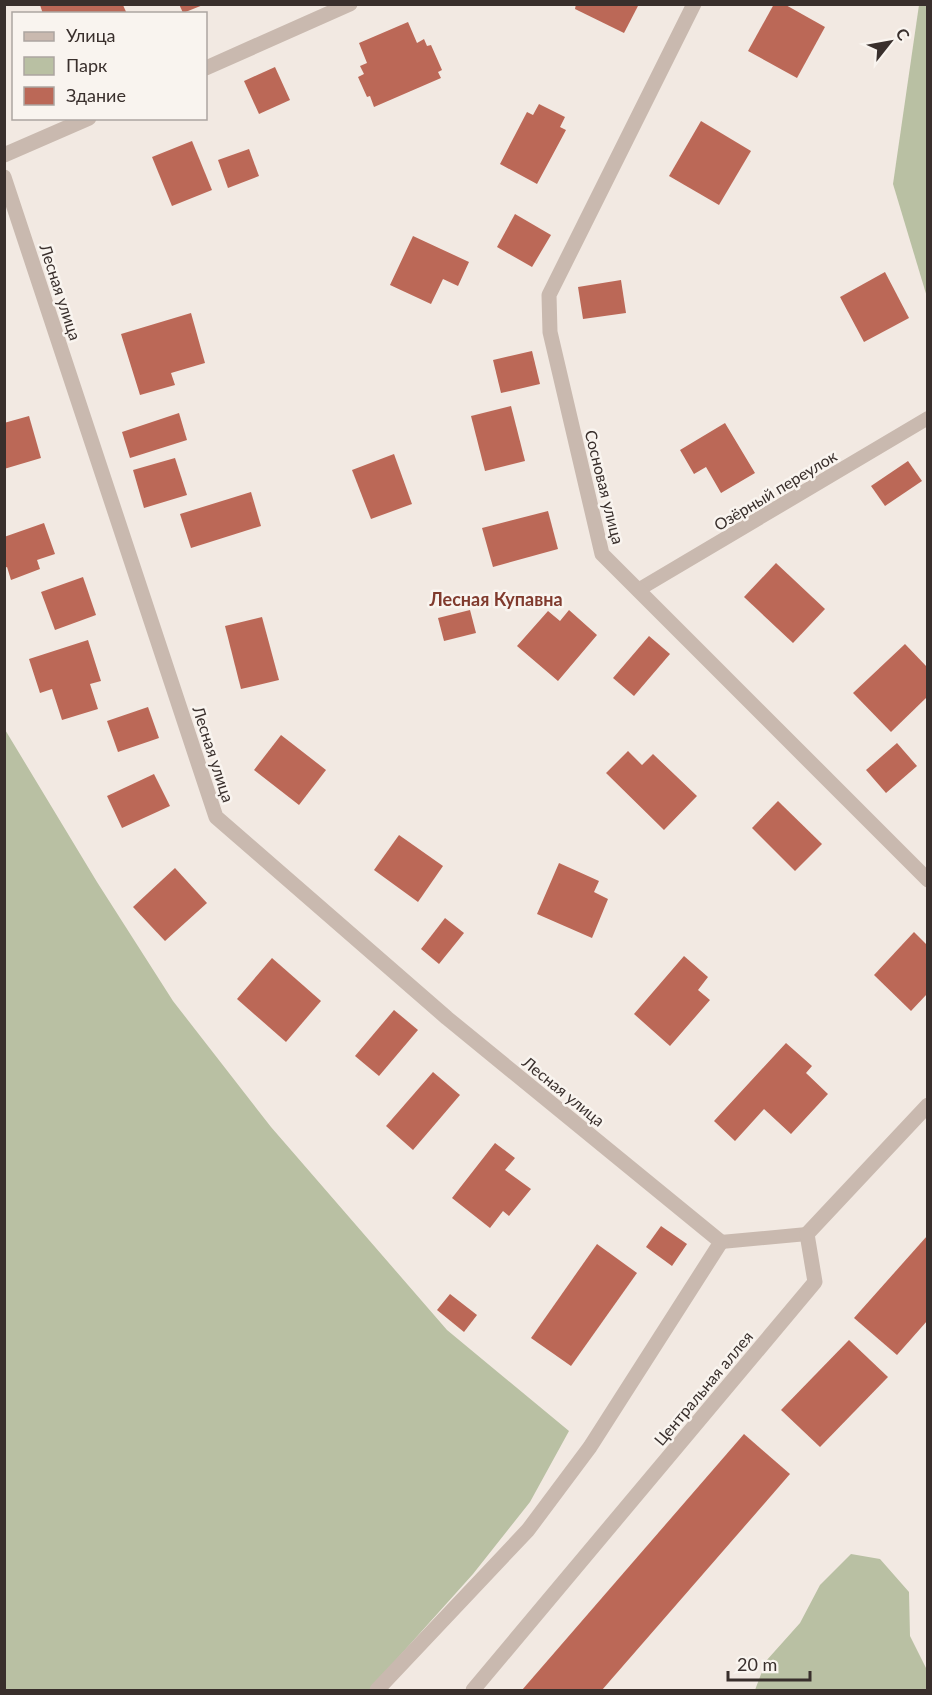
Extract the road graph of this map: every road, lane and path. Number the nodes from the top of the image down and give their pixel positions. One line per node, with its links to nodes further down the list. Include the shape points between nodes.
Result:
1 (350, 4): 3 (street)
2 (694, 4): 8 (street, Сосновая улица, via 549,295 550,332 602,554)
3 (207, 68)
4 (84, 120): 5 (street)
5 (4, 155)
6 (4, 177): 12 (street, Лесная улица, via 216,817 447,1018)
7 (927, 418): 8 (lane, Озёрный переулок)
8 (638, 590): 9 (street, Сосновая улица)
9 (927, 880)
10 (927, 1105): 11 (street)
11 (807, 1234): 12 (lane); 14 (street, Центральная аллея, via 815,1282)
12 (721, 1242): 13 (street, via 590,1447 528,1530)
13 (377, 1690)
14 (473, 1690)

